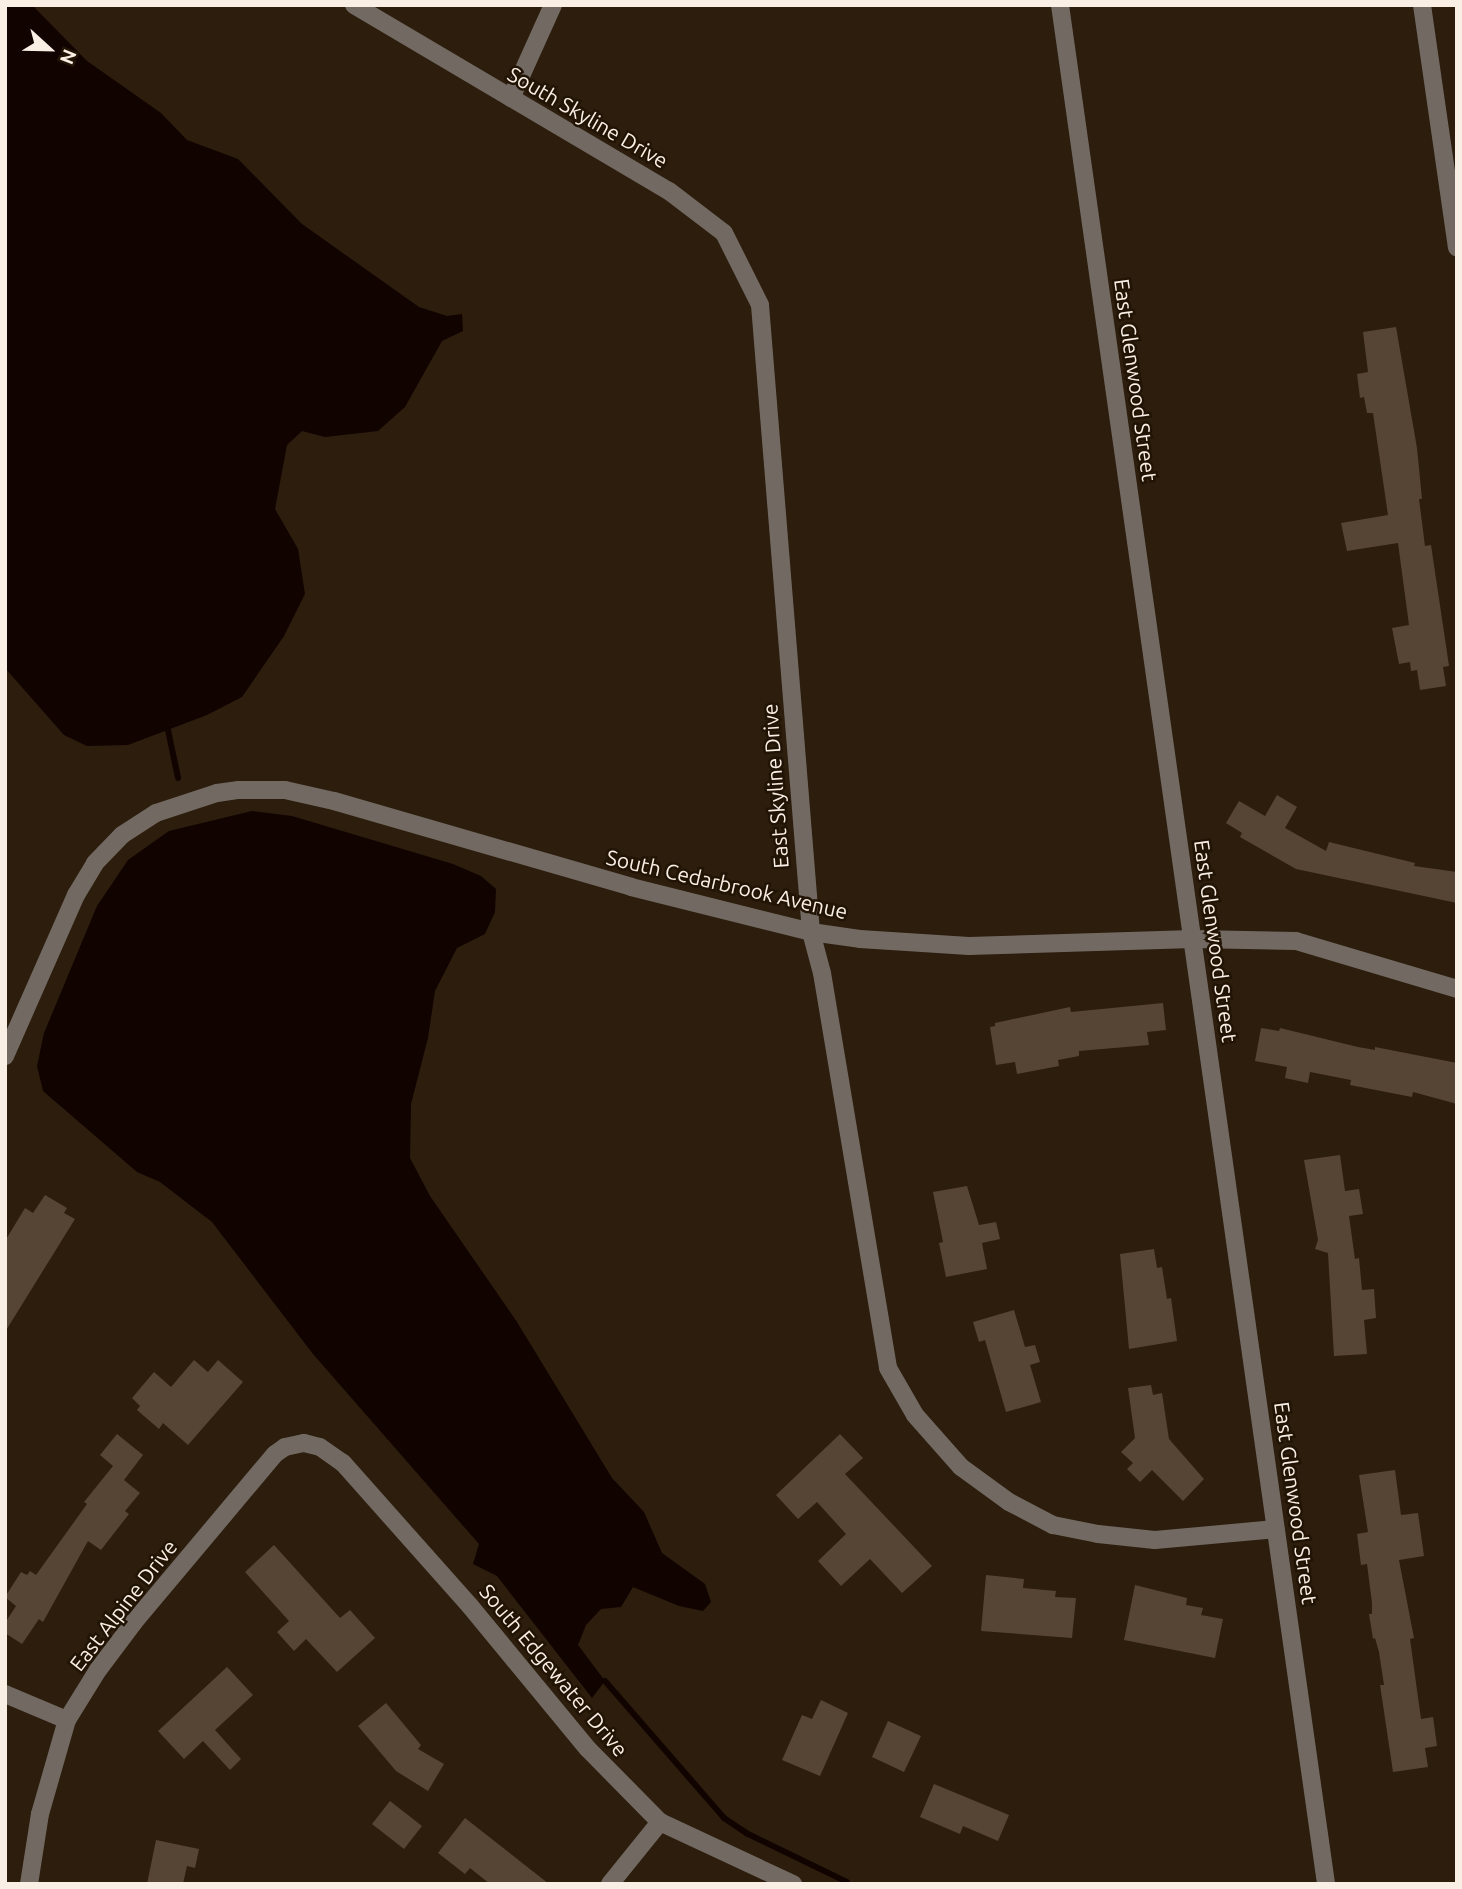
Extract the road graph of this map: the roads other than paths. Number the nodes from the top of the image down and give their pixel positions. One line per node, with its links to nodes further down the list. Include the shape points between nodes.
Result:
1 (354, 5): 5 (street, South Skyline Drive)
2 (553, 5): 5 (street)
3 (1060, 5): 9 (street, East Glenwood Street)
4 (1422, 5): 6 (street)
5 (511, 98): 7 (street, South Skyline Drive, via 669,191 724,233)
6 (1457, 247)
7 (760, 305): 8 (street, East Skyline Drive)
8 (811, 932): 9 (street, South Cedarbrook Avenue, via 970,946); 11 (street, South Cedarbrook Avenue, via 631,887 334,801 285,790 217,793 175,805 137,824 108,848 76,895); 13 (street, East Skyline Drive, via 822,973 888,1368 915,1415 961,1466 1009,1502 1053,1525 1155,1540)
9 (1193, 939): 10 (street, South Cedarbrook Avenue, via 1296,941); 13 (street, East Glenwood Street)
10 (1457, 989)
11 (5, 1056)
12 (311, 1443): 15 (street, East Alpine Drive, via 291,1444 275,1454 121,1638); 16 (street, South Edgewater Drive, via 343,1463 588,1749)
13 (1276, 1529): 20 (street, East Glenwood Street)
14 (5, 1694): 15 (street)
15 (67, 1720): 17 (street, East Alpine Drive, via 40,1814)
16 (660, 1822): 18 (street); 19 (street, South Edgewater Drive)
17 (29, 1884)
18 (610, 1884)
19 (793, 1884)
20 (1326, 1884)

